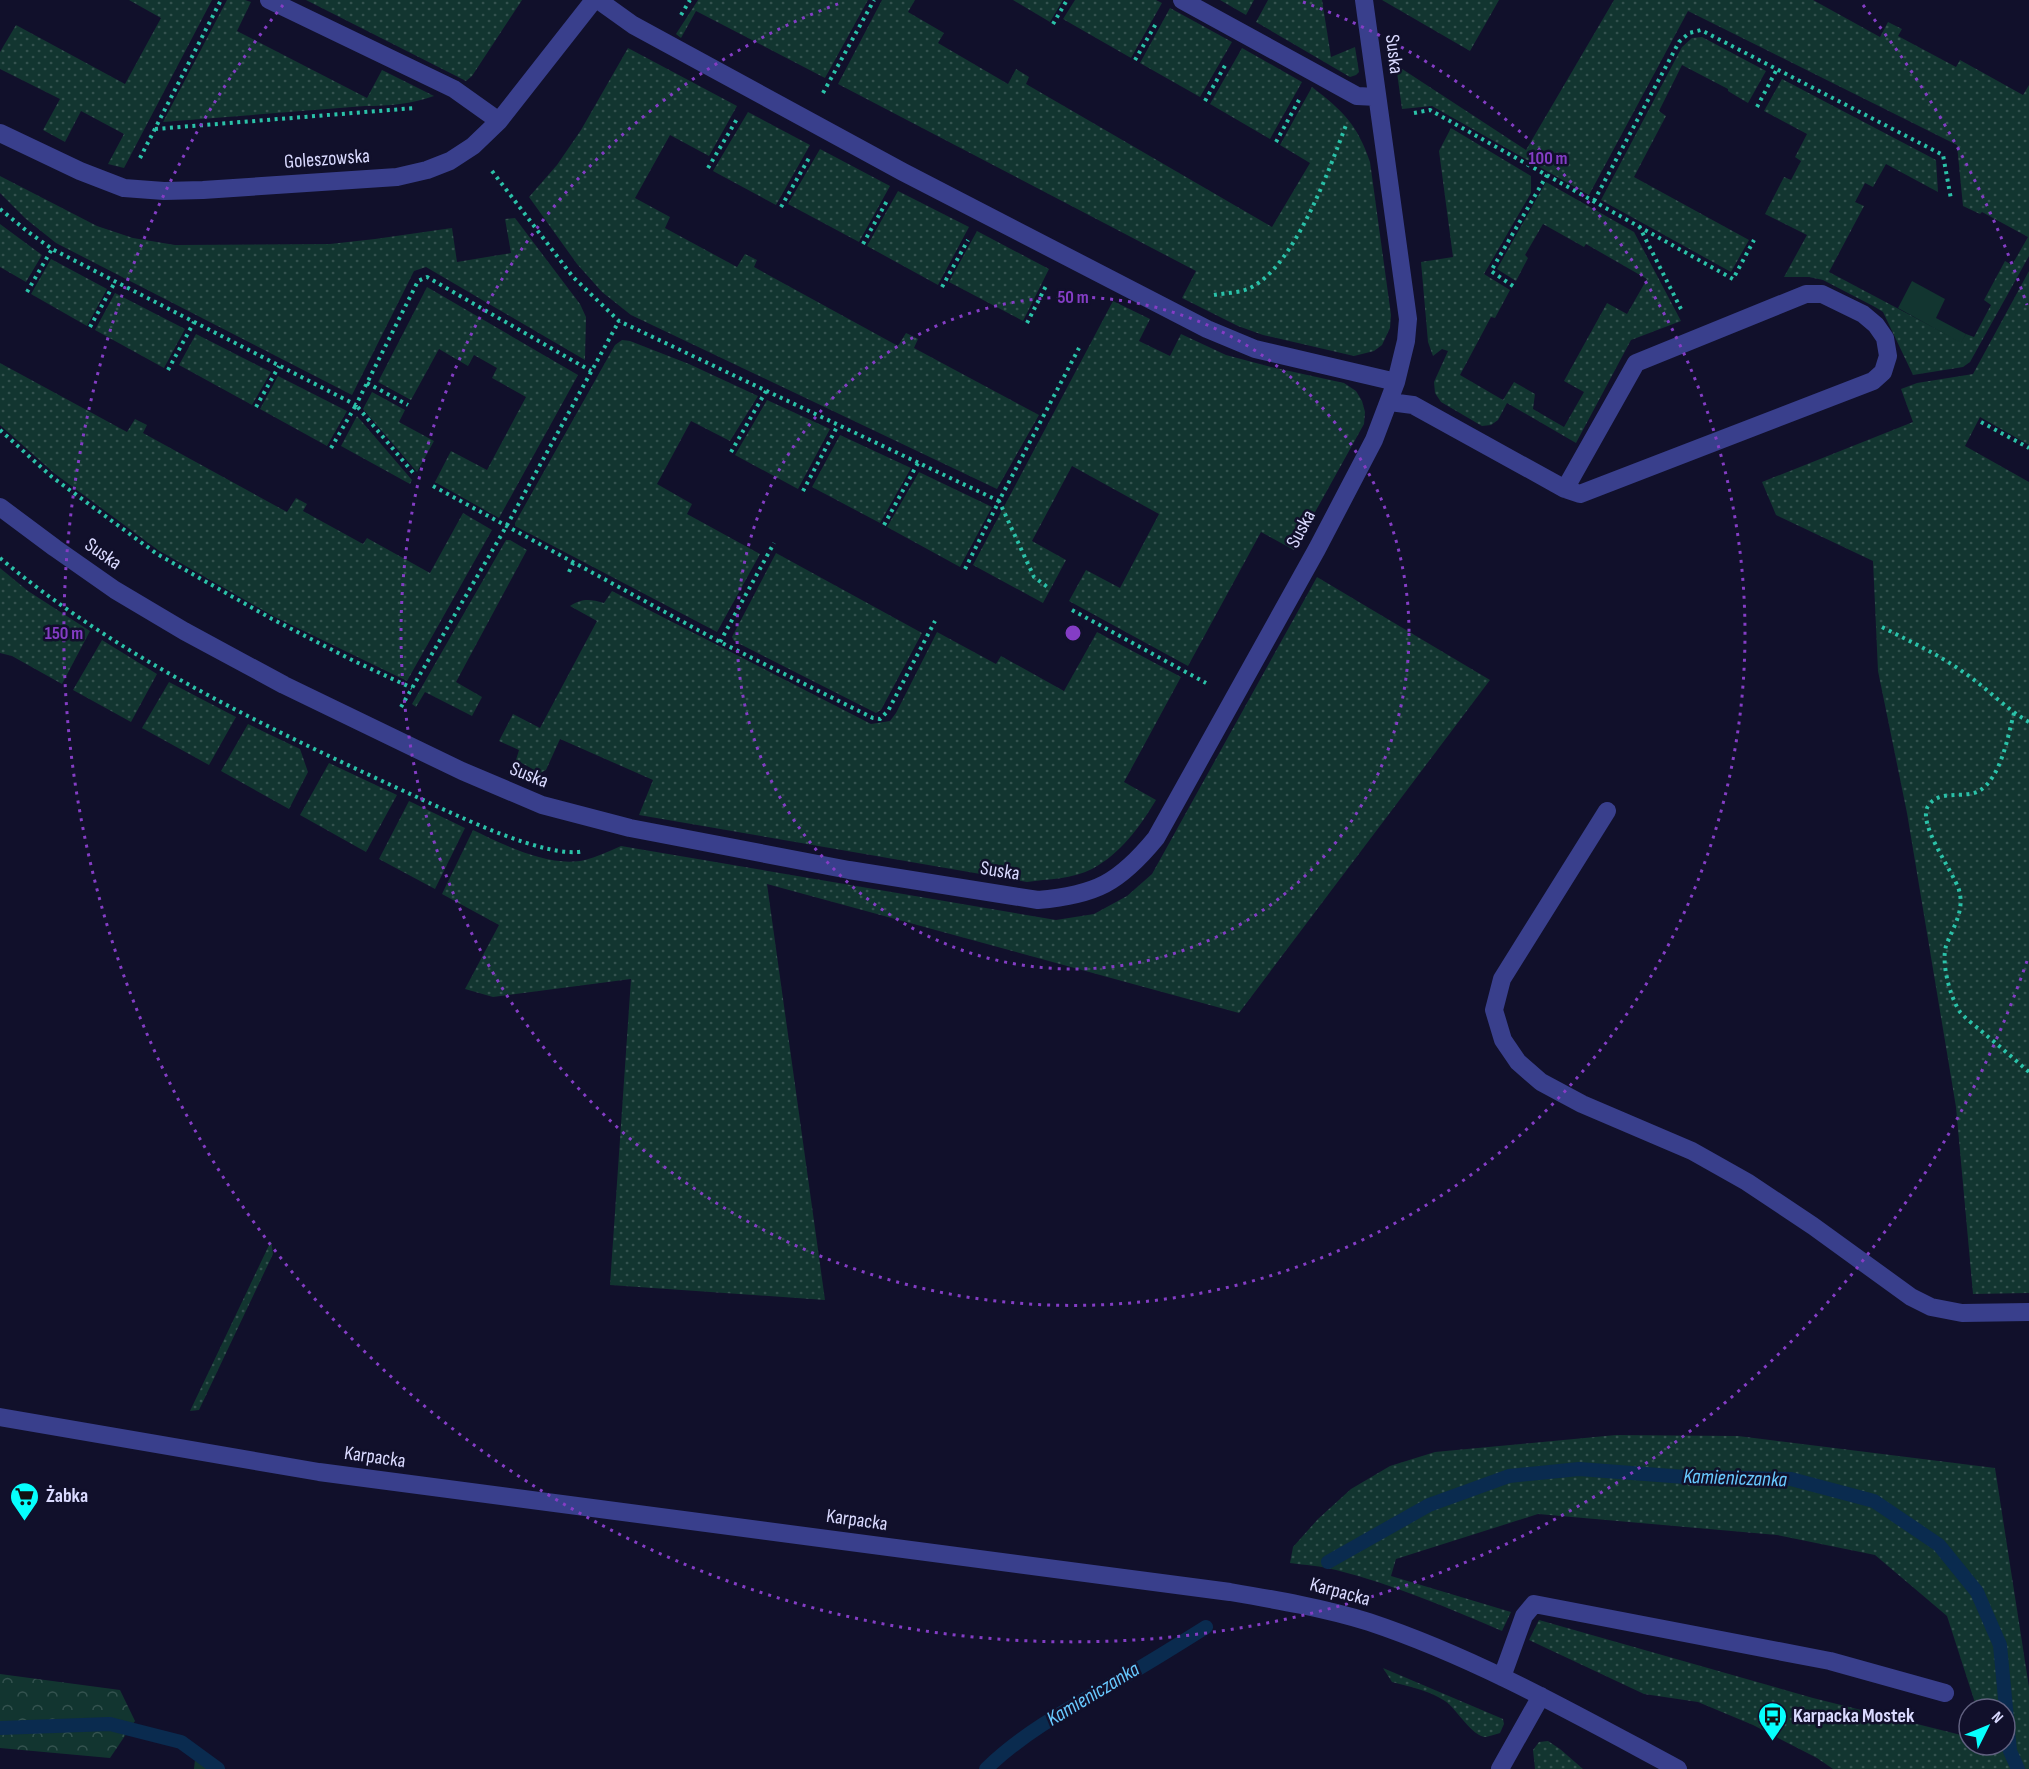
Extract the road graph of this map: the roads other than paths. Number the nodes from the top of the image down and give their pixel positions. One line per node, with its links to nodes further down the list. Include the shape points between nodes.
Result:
1 (269, 0): 7 (street, via 454,89)
2 (594, 0): 7 (street, Goleszowska)
3 (598, 0): 9 (street, via 633,25 903,172 1207,329 1255,349)
4 (1182, 0): 6 (street, via 1357,96)
5 (1364, 0): 6 (street, Suska)
6 (1377, 97): 9 (street, Suska, via 1408,319)
7 (499, 121): 8 (street, Goleszowska, via 450,161 397,177 164,191 124,188)
8 (0, 133)
9 (1396, 382): 10 (street, Suska)
10 (1390, 402): 11 (street, via 1413,405); 12 (street, Suska, via 1317,549 1156,838 1117,878 1067,897 1038,900 849,870 630,828 542,805 284,685 184,632 115,590)
11 (1565, 489): 11 (street, via 1636,363 1806,294 1822,294 1863,314 1886,338 1888,356 1883,372 1873,381 1580,494)
12 (0, 507)
13 (1607, 811): 14 (street, via 1502,979 1494,1010 1503,1040 1518,1062 1541,1082 1572,1099 1692,1151 1748,1182 1911,1297 1931,1307 1962,1313)
14 (2029, 1312)
15 (0, 1417): 16 (street, Karpacka, via 319,1472 1230,1592 1368,1622)
16 (1502, 1677): 17 (street, via 1524,1616 1534,1604 1830,1661); 18 (street, Karpacka)
17 (1946, 1693)
18 (1541, 1696): 19 (street); 20 (street, Karpacka)
19 (1500, 1769)
20 (1678, 1769)

